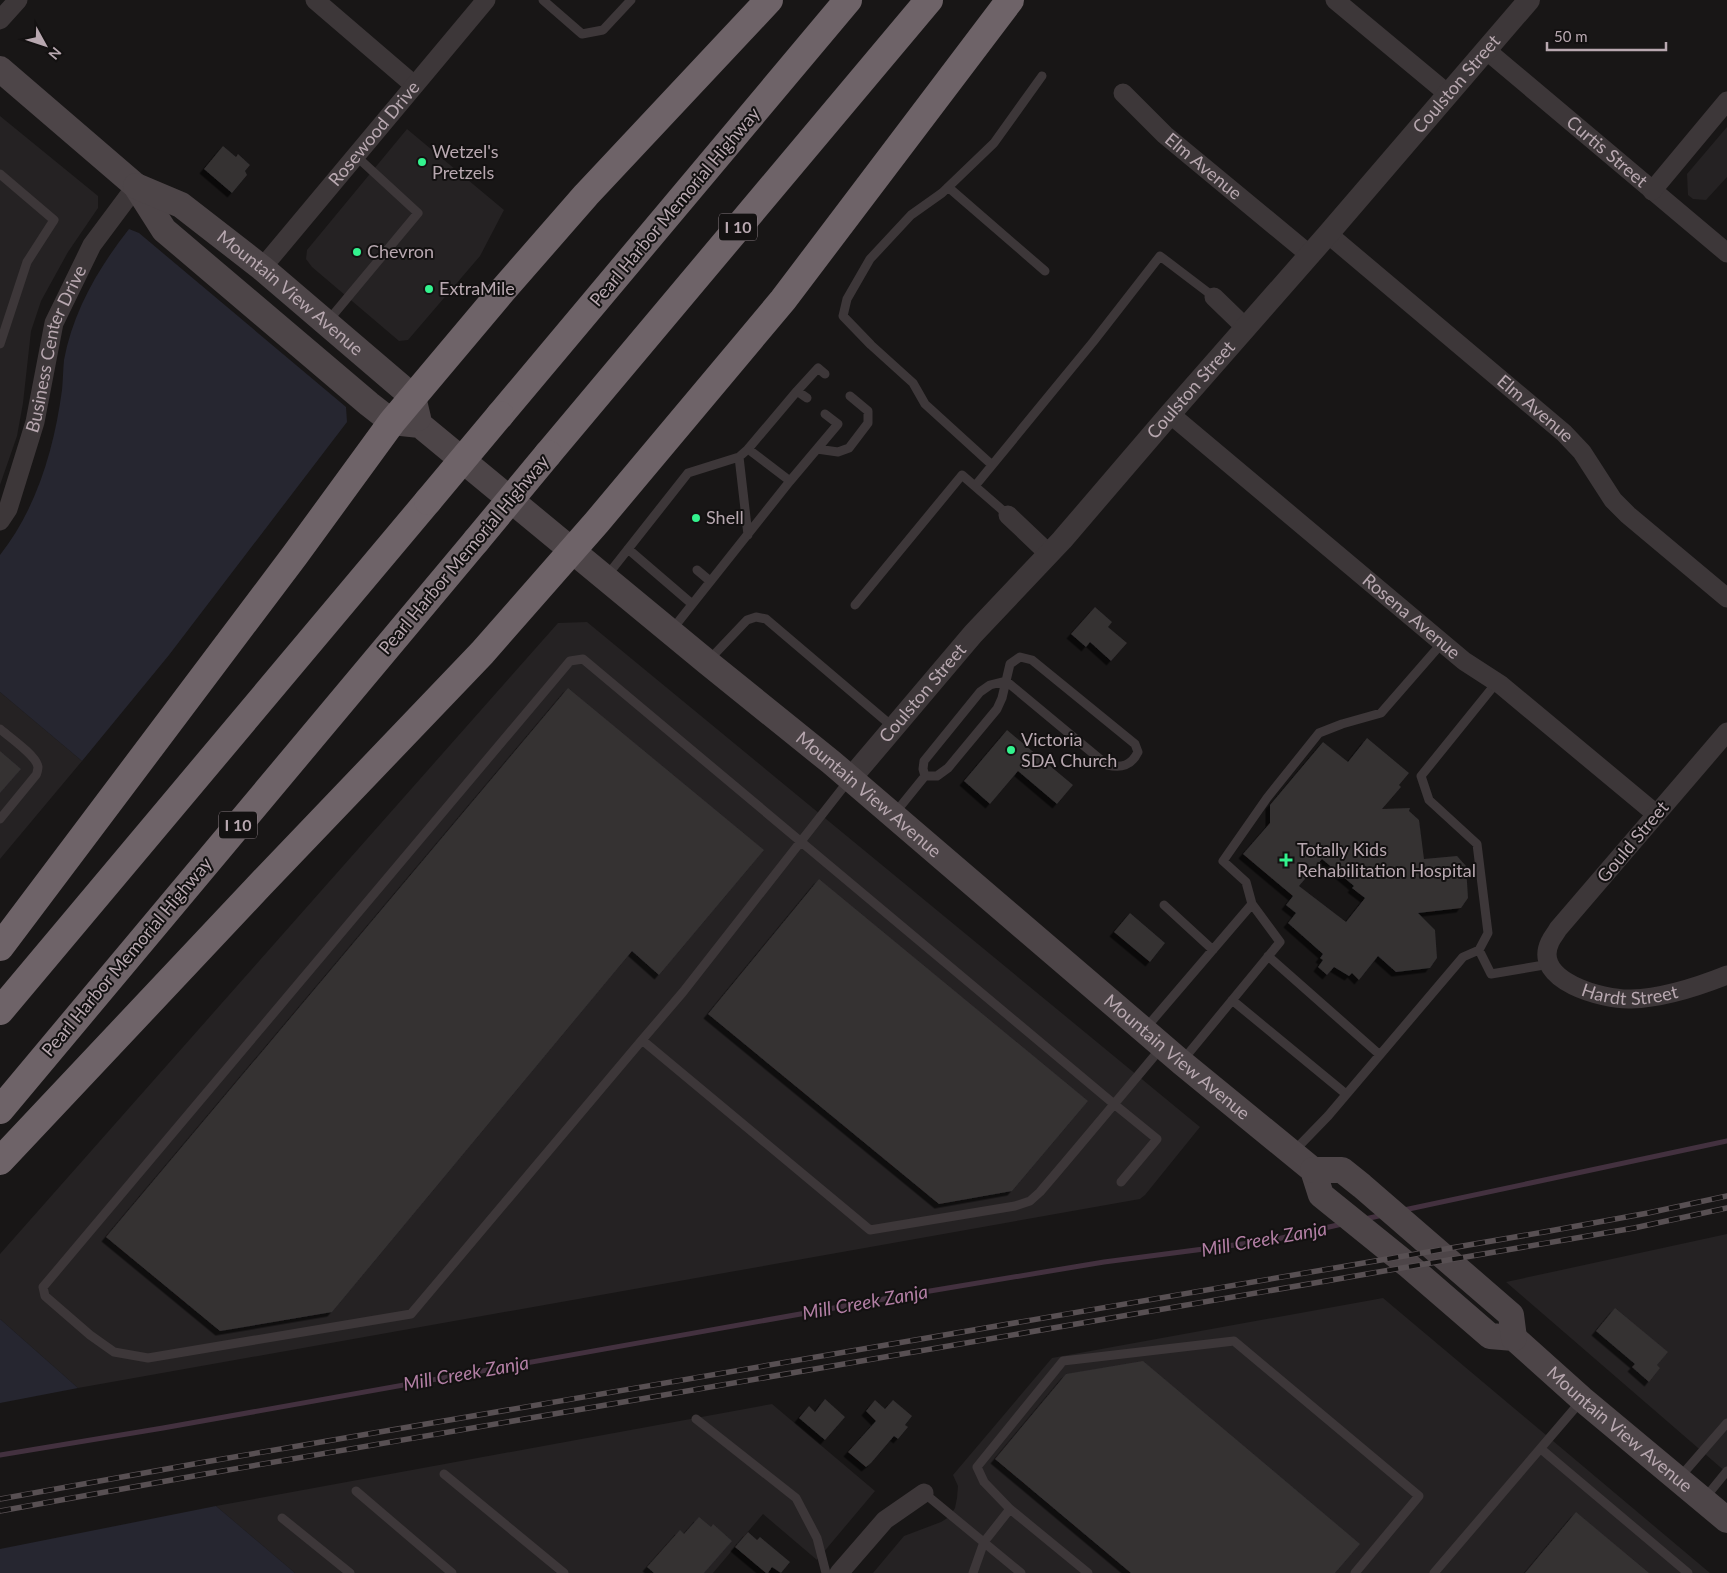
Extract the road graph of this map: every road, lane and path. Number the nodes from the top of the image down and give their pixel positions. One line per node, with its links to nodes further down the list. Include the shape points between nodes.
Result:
1 (18, 0): 12 (street)
2 (315, 0): 16 (street)
3 (486, 0): 16 (street, Rosewood Drive)
4 (543, 0): 5 (lane, via 582,34 603,30)
5 (631, 0)
6 (769, 0): 37 (highway, via 586,195)
7 (848, 0): 84 (highway, Pearl Harbor Memorial Highway, bridge)
8 (929, 0): 90 (highway, Pearl Harbor Memorial Highway / I 10, bridge)
9 (1010, 0): 53 (highway, via 783,300)
10 (1335, 0): 18 (street)
11 (1529, 0): 13 (street, Coulston Street)
12 (0, 20)
13 (1486, 50): 18 (street, Coulston Street); 24 (street, Curtis Street)
14 (0, 68): 22 (main road, Mountain View Avenue)
15 (1042, 76): 23 (lane, via 994,143)
16 (414, 85): 20 (street, Rosewood Drive)
17 (1123, 93): 27 (street, Elm Avenue, via 1165,136)
18 (1448, 94): 25 (street, Coulston Street)
19 (1727, 101): 24 (street)
20 (356, 156): 28 (street, Rosewood Drive); 31 (lane, via 418,213)
21 (0, 174): 33 (lane, via 54,220 27,262)
22 (136, 186): 28 (main road, Mountain View Avenue, via 180,205); 41 (main road, Mountain View Avenue, via 164,230); 50 (street, Business Center Drive, via 92,245 54,323 35,422 8,509)
23 (948, 187): 29 (lane); 46 (lane, via 911,214 870,259 847,299 843,316 913,383 925,404)
24 (1652, 191): 26 (street, Curtis Street)
25 (1328, 234): 27 (street, Coulston Street); 58 (street, Elm Avenue, via 1564,433 1582,452 1613,500)
26 (1727, 253)
27 (1310, 255): 32 (street, Coulston Street)
28 (262, 268): 31 (main road, Mountain View Avenue)
29 (1045, 271)
30 (1214, 297): 32 (street); 46 (lane, via 1160,256)
31 (326, 323): 37 (main road, Mountain View Avenue)
32 (1246, 328): 40 (street, Coulston Street)
33 (0, 344)
34 (825, 374): 35 (lane, via 818,368)
35 (797, 391): 38 (lane); 43 (lane)
36 (850, 396): 44 (lane, via 868,411 868,423 848,448 838,452)
37 (413, 397): 41 (highway); 42 (main road)
38 (807, 398)
39 (825, 414): 44 (lane, via 838,424)
40 (1170, 414): 54 (street, Coulston Street); 62 (street, Rosena Avenue)
41 (392, 422): 42 (main road); 77 (highway)
42 (420, 425): 53 (main road, Mountain View Avenue)
43 (748, 449): 45 (lane); 47 (lane)
44 (817, 449): 47 (lane)
45 (739, 457): 51 (lane); 52 (lane, via 688,473 649,530)
46 (992, 465): 48 (lane)
47 (790, 481): 51 (lane)
48 (975, 486): 49 (lane); 60 (lane, via 962,475)
49 (1008, 515): 54 (street)
50 (0, 521)
51 (748, 534): 57 (lane)
52 (628, 549): 56 (lane); 59 (lane)
53 (572, 551): 56 (main road, Mountain View Avenue); 92 (highway, via 482,653)
54 (1049, 554): 66 (street, Coulston Street, via 973,634)
55 (697, 570): 57 (lane)
56 (606, 578): 61 (main road, Mountain View Avenue)
57 (710, 581): 59 (lane)
58 (1727, 598)
59 (692, 604): 61 (lane)
60 (855, 605)
61 (671, 632): 63 (main road, Mountain View Avenue)
62 (1442, 643): 65 (street, Rosena Avenue); 75 (lane, via 1381,713 1319,733 1266,798 1223,862 1246,882)
63 (708, 662): 66 (lane, via 747,620 756,617 766,619); 70 (main road, Mountain View Avenue)
64 (1006, 680): 64 (lane, via 1107,765 1125,766 1133,761 1138,752 1135,744 1032,660 1020,657 1010,664); 69 (lane, via 997,709 948,768 937,776); 69 (lane, via 980,692 924,761)
65 (1497, 682): 71 (street, Rosena Avenue); 79 (lane, via 1421,776 1429,800 1477,844 1488,933)
66 (894, 727): 70 (street, Coulston Street)
67 (0, 729): 73 (lane, via 25,750 38,767 36,775)
68 (1727, 732): 71 (street, Gould Street)
69 (925, 776): 72 (lane)
70 (851, 778): 72 (main road, Mountain View Avenue); 74 (lane)
71 (1656, 814): 81 (street, Gould Street, via 1558,929 1549,943)
72 (894, 815): 86 (main road, Mountain View Avenue)
73 (0, 819)
74 (802, 842): 85 (lane); 85 (lane, via 583,659 570,661 43,1287 45,1296 114,1352 148,1358 411,1314); 89 (lane)
75 (1252, 904): 78 (lane); 80 (lane, via 1280,942)
76 (1164, 905): 78 (lane)
77 (0, 947)
78 (1213, 950): 86 (lane)
79 (1480, 950): 81 (lane, via 1491,974); 87 (lane, via 1463,957)
80 (1268, 956): 83 (lane); 87 (lane)
81 (1548, 960): 82 (street, Hardt Street, via 1559,977 1568,983 1609,997 1652,997)
82 (1727, 975)
83 (1232, 1000): 86 (lane); 88 (lane)
84 (0, 1011)
85 (642, 1040): 89 (lane, via 870,1230 1030,1201)
86 (1163, 1046): 89 (lane); 91 (main road, Mountain View Avenue)
87 (1380, 1055): 88 (lane)
88 (1346, 1094): 91 (lane)
89 (1114, 1104): 94 (lane, via 1157,1139)
90 (0, 1110)
91 (1293, 1153): 93 (main road, Mountain View Avenue)
92 (0, 1161)
93 (1313, 1170): 95 (main road, via 1321,1195 1490,1336); 95 (main road, via 1342,1170 1362,1186 1511,1314)
94 (1121, 1182)
95 (1514, 1338): 96 (main road, Mountain View Avenue)
96 (1582, 1399): 99 (lane); 102 (main road, Mountain View Avenue)
97 (696, 1419): 113 (lane, via 796,1498 817,1538)
98 (1727, 1423): 102 (lane)
99 (1541, 1449): 119 (lane); 120 (lane)
100 (1727, 1471): 105 (lane)
101 (444, 1474): 112 (lane)
102 (1679, 1479): 105 (main road, Mountain View Avenue)
103 (356, 1491): 111 (lane)
104 (924, 1492): 109 (lane); 114 (street, via 884,1520)
105 (1703, 1501): 108 (main road, Mountain View Avenue)
106 (1010, 1509): 109 (lane); 117 (lane); 118 (lane, via 984,1482 976,1467 1062,1361 1234,1341 1419,1496)
107 (282, 1518): 110 (lane)
108 (1727, 1520)
109 (984, 1542): 115 (lane); 116 (lane)
110 (350, 1573)
111 (452, 1573)
112 (564, 1573)
113 (826, 1573)
114 (839, 1573)
115 (973, 1573)
116 (1021, 1573)
117 (1088, 1573)
118 (1355, 1573)
119 (1434, 1573)
120 (1688, 1573)

